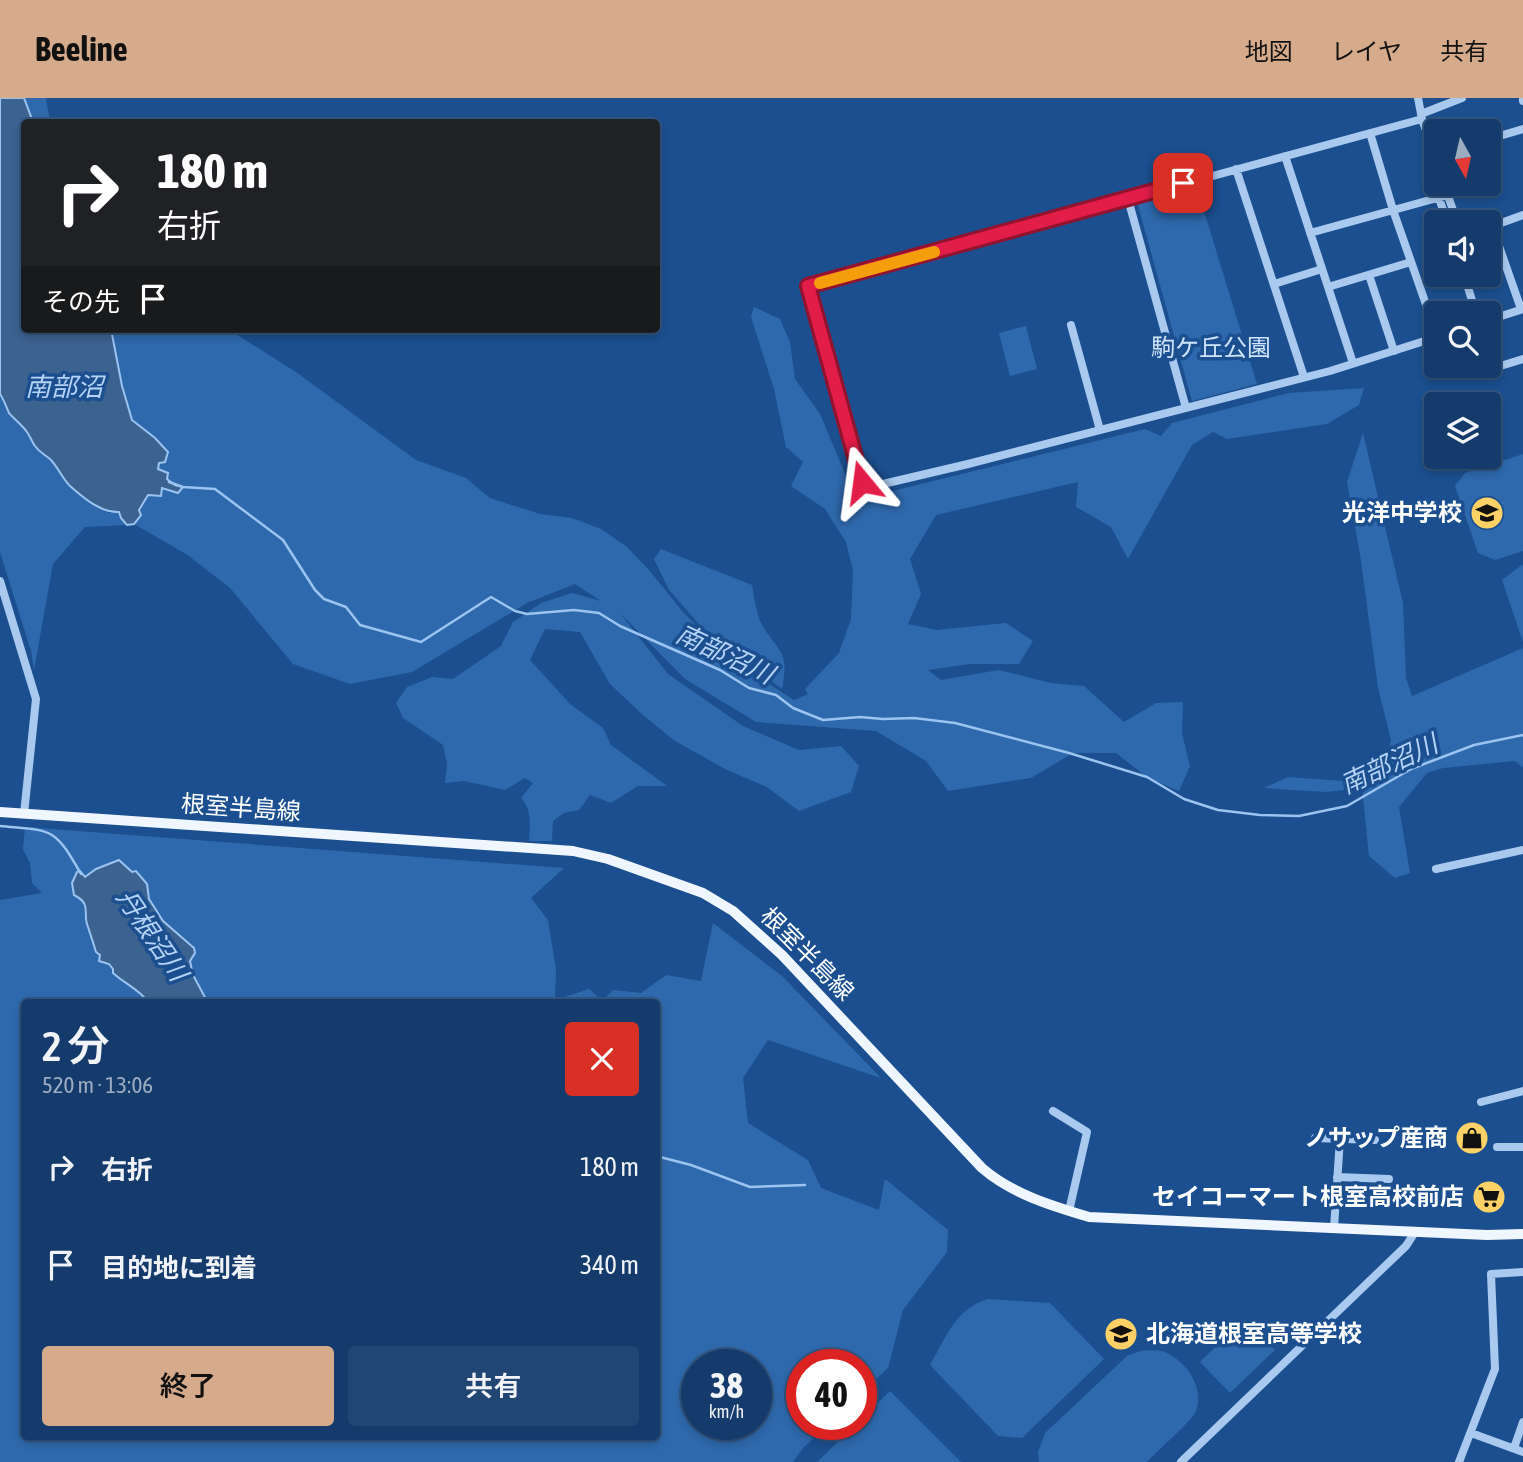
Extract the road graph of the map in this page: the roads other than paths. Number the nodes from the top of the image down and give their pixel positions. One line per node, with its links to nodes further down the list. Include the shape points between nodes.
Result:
1 (1418, 98): 3 (street)
2 (1462, 98): 3 (street)
3 (1421, 116): 4 (street); 6 (street)
4 (1424, 124)
5 (1523, 129): 7 (street)
6 (1370, 133): 8 (street); 12 (street)
7 (1502, 135)
8 (1285, 156): 9 (street); 17 (street)
9 (1236, 169): 11 (street); 22 (street)
10 (1443, 196): 12 (street); 13 (street); 14 (street)
11 (1128, 199): 34 (street); 35 (street, via 808,286 866,488)
12 (1394, 210): 17 (street); 19 (street)
13 (1445, 210)
14 (1451, 210)
15 (1523, 215): 16 (street)
16 (1501, 223)
17 (1310, 233): 20 (street)
18 (1501, 253): 25 (street)
19 (1411, 262): 21 (street); 24 (street)
20 (1322, 269): 22 (street); 23 (street)
21 (1369, 275): 23 (street); 29 (street)
22 (1274, 284): 33 (street)
23 (1328, 287): 31 (street)
24 (1425, 301)
25 (1522, 309): 26 (street)
26 (1501, 316)
27 (1071, 325): 35 (street)
28 (1424, 341): 29 (street)
29 (1394, 351): 31 (street)
30 (1523, 359): 32 (street)
31 (1353, 363): 33 (street)
32 (1501, 366)
33 (1304, 377): 34 (street)
34 (1186, 408): 35 (street)
35 (1100, 430)
36 (0, 581): 38 (street, via 36,699)
37 (0, 812): 38 (main road, 根室半島線)
38 (24, 814): 51 (main road, 根室半島線, via 573,851 702,893 733,911 782,955 982,1168 1034,1199)
39 (1523, 850): 40 (street)
40 (1436, 869)
41 (1523, 1091): 42 (street)
42 (1481, 1102)
43 (1053, 1111): 51 (street, via 1087,1132)
44 (1315, 1138): 45 (street)
45 (1340, 1139): 46 (street); 49 (street)
46 (1375, 1140)
47 (1497, 1147): 48 (street)
48 (1523, 1147)
49 (1337, 1177): 50 (street); 52 (street)
50 (1389, 1180)
51 (1069, 1211): 52 (main road, 根室半島線, via 1089,1217)
52 (1334, 1228): 53 (main road, 根室半島線)
53 (1415, 1232): 54 (main road, 根室半島線); 60 (street, via 1406,1246)
54 (1523, 1234)
55 (1523, 1272): 57 (street, via 1491,1274 1495,1369)
56 (1523, 1422): 58 (street)
57 (1471, 1433): 58 (street); 61 (street)
58 (1514, 1448): 59 (street)
59 (1523, 1452)
60 (1181, 1462)
61 (1460, 1462)

